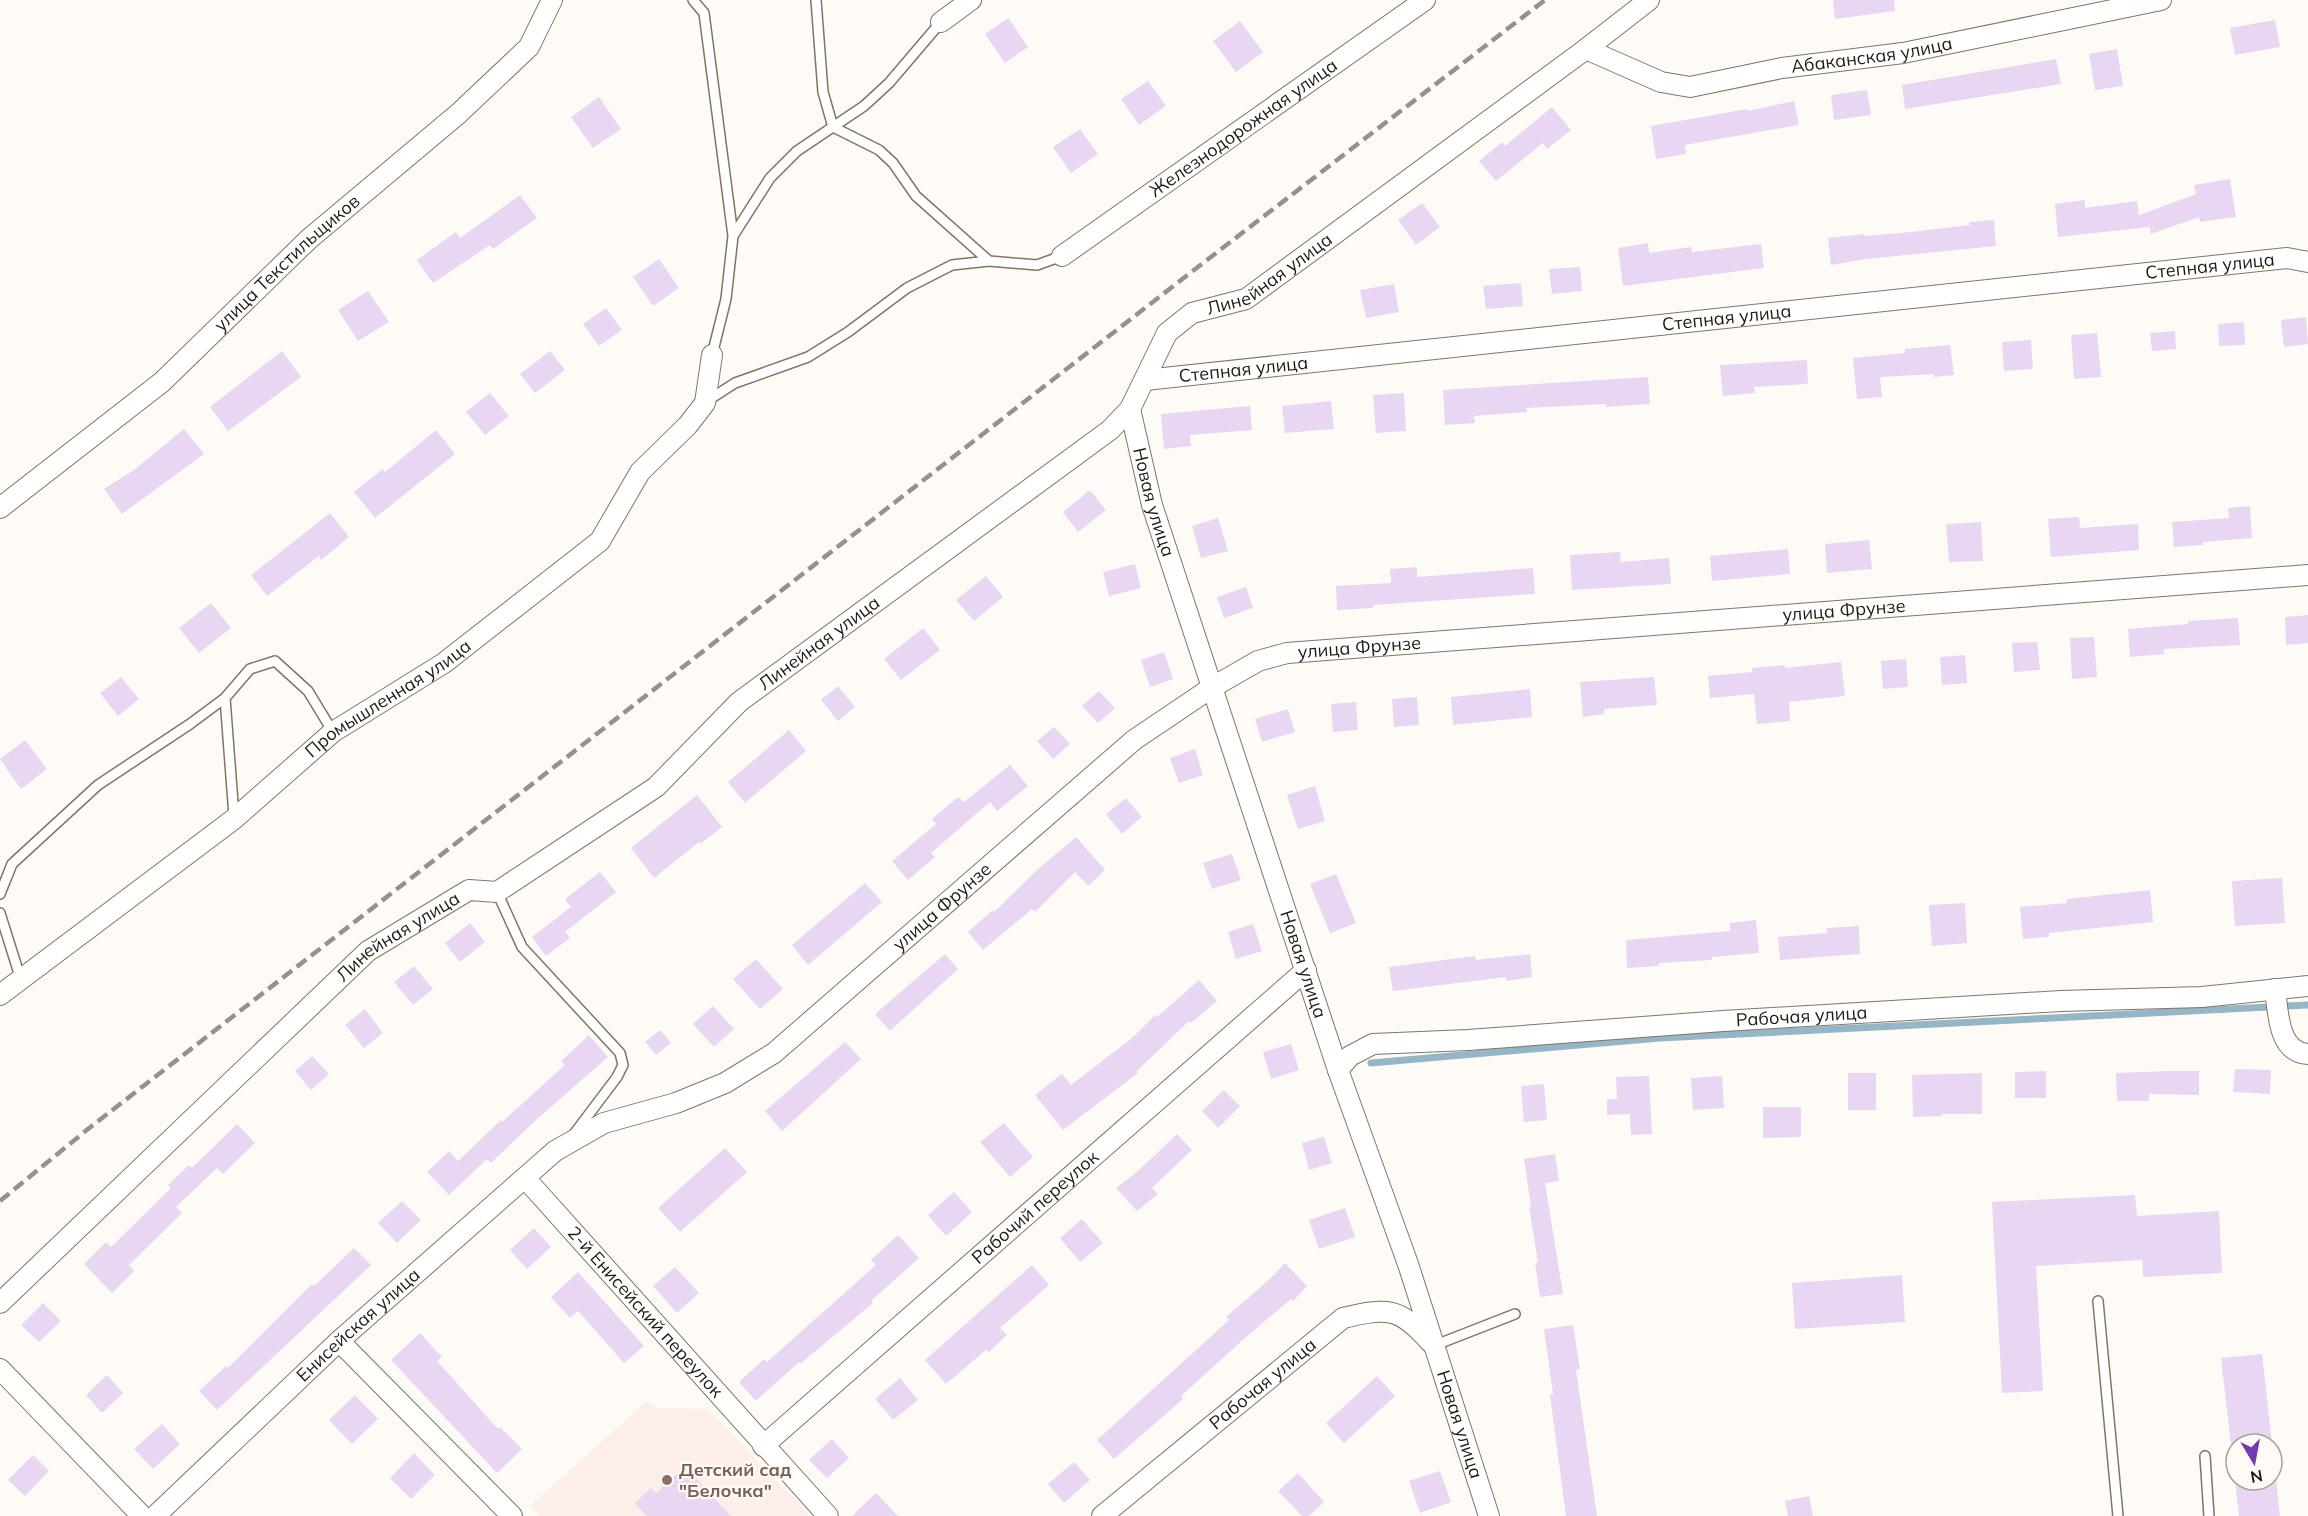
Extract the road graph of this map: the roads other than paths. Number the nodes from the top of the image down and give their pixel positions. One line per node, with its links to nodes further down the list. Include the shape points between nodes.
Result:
1 (552, 0): 19 (street, улица Текстильщиков, via 529,47 458,114 309,239 162,382)
2 (693, 0): 11 (lane, via 704,13)
3 (816, 0): 10 (lane, via 823,92)
4 (971, 0): 8 (street)
5 (1425, 0): 12 (street, Железнодорожная улица)
6 (1649, 0): 9 (street, Линейная улица)
7 (2161, 0): 9 (street, Абаканская улица, via 1903,53 1782,68 1690,87 1660,82)
8 (941, 22): 10 (lane, via 889,82 864,106)
9 (1586, 49): 16 (street, Линейная улица, via 1246,299 1192,313 1167,333)
10 (833, 127): 11 (lane, via 796,151 770,178); 13 (lane, via 879,150 894,163 916,196)
11 (733, 236): 15 (lane, via 726,299)
12 (1062, 256): 13 (lane, via 1037,265)
13 (989, 261): 17 (lane, via 952,265 907,288 808,357 735,383)
14 (2308, 262): 16 (street, Степная улица, via 2275,259)
15 (712, 355): 17 (street, Промышленная улица)
16 (1145, 381): 18 (street, Линейная улица)
17 (705, 403): 23 (street, Промышленная улица, via 640,472 600,541 444,663)
18 (1130, 409): 21 (street, Новая улица, via 1152,505); 25 (street, Линейная улица, via 1110,430 739,702 656,787)
19 (0, 508)
20 (2308, 574): 21 (street, улица Фрунзе, via 1287,653 1258,661)
21 (1211, 688): 28 (street, Новая улица); 35 (street, улица Фрунзе, via 1134,740 774,1053 725,1083 676,1103 604,1123)
22 (225, 698): 23 (lane, via 250,669 275,661 308,691); 24 (lane); 26 (lane, via 98,785 12,864)
23 (333, 732): 24 (street, Промышленная улица)
24 (234, 819): 29 (street, Промышленная улица)
25 (497, 892): 35 (lane, via 522,947 620,1053 622,1065 617,1077); 38 (street, Линейная улица, via 469,890 368,951)
26 (0, 894)
27 (0, 913): 29 (lane)
28 (1306, 969): 34 (street, Новая улица); 43 (street, Рабочий переулок)
29 (21, 980): 32 (street, Промышленная улица)
30 (2308, 986): 31 (street, Рабочая улица)
31 (2275, 989): 33 (street, via 2285,1040 2293,1049); 34 (street, Рабочая улица, via 2202,997 2061,1001 1373,1044 1350,1056)
32 (0, 995)
33 (2308, 1054)
34 (1338, 1070): 41 (street, Новая улица, via 1408,1264)
35 (569, 1141): 36 (street, Енисейская улица)
36 (525, 1178): 40 (street, Енисейская улица); 43 (street, 2-й Енисейский переулок)
37 (2098, 1300): 51 (lane)
38 (0, 1303)
39 (1515, 1314): 41 (lane)
40 (339, 1341): 47 (street, Енисейская улица); 48 (street)
41 (1433, 1346): 45 (street, Рабочая улица, via 1414,1323 1395,1312 1374,1311 1343,1318); 50 (street, Новая улица)
42 (0, 1369): 46 (street)
43 (763, 1446): 49 (street, 2-й Енисейский переулок)
44 (2205, 1456): 52 (lane)
45 (1109, 1514)
46 (142, 1516)
47 (155, 1516)
48 (512, 1516)
49 (828, 1516)
50 (1489, 1516)
51 (2118, 1516)
52 (2209, 1516)

